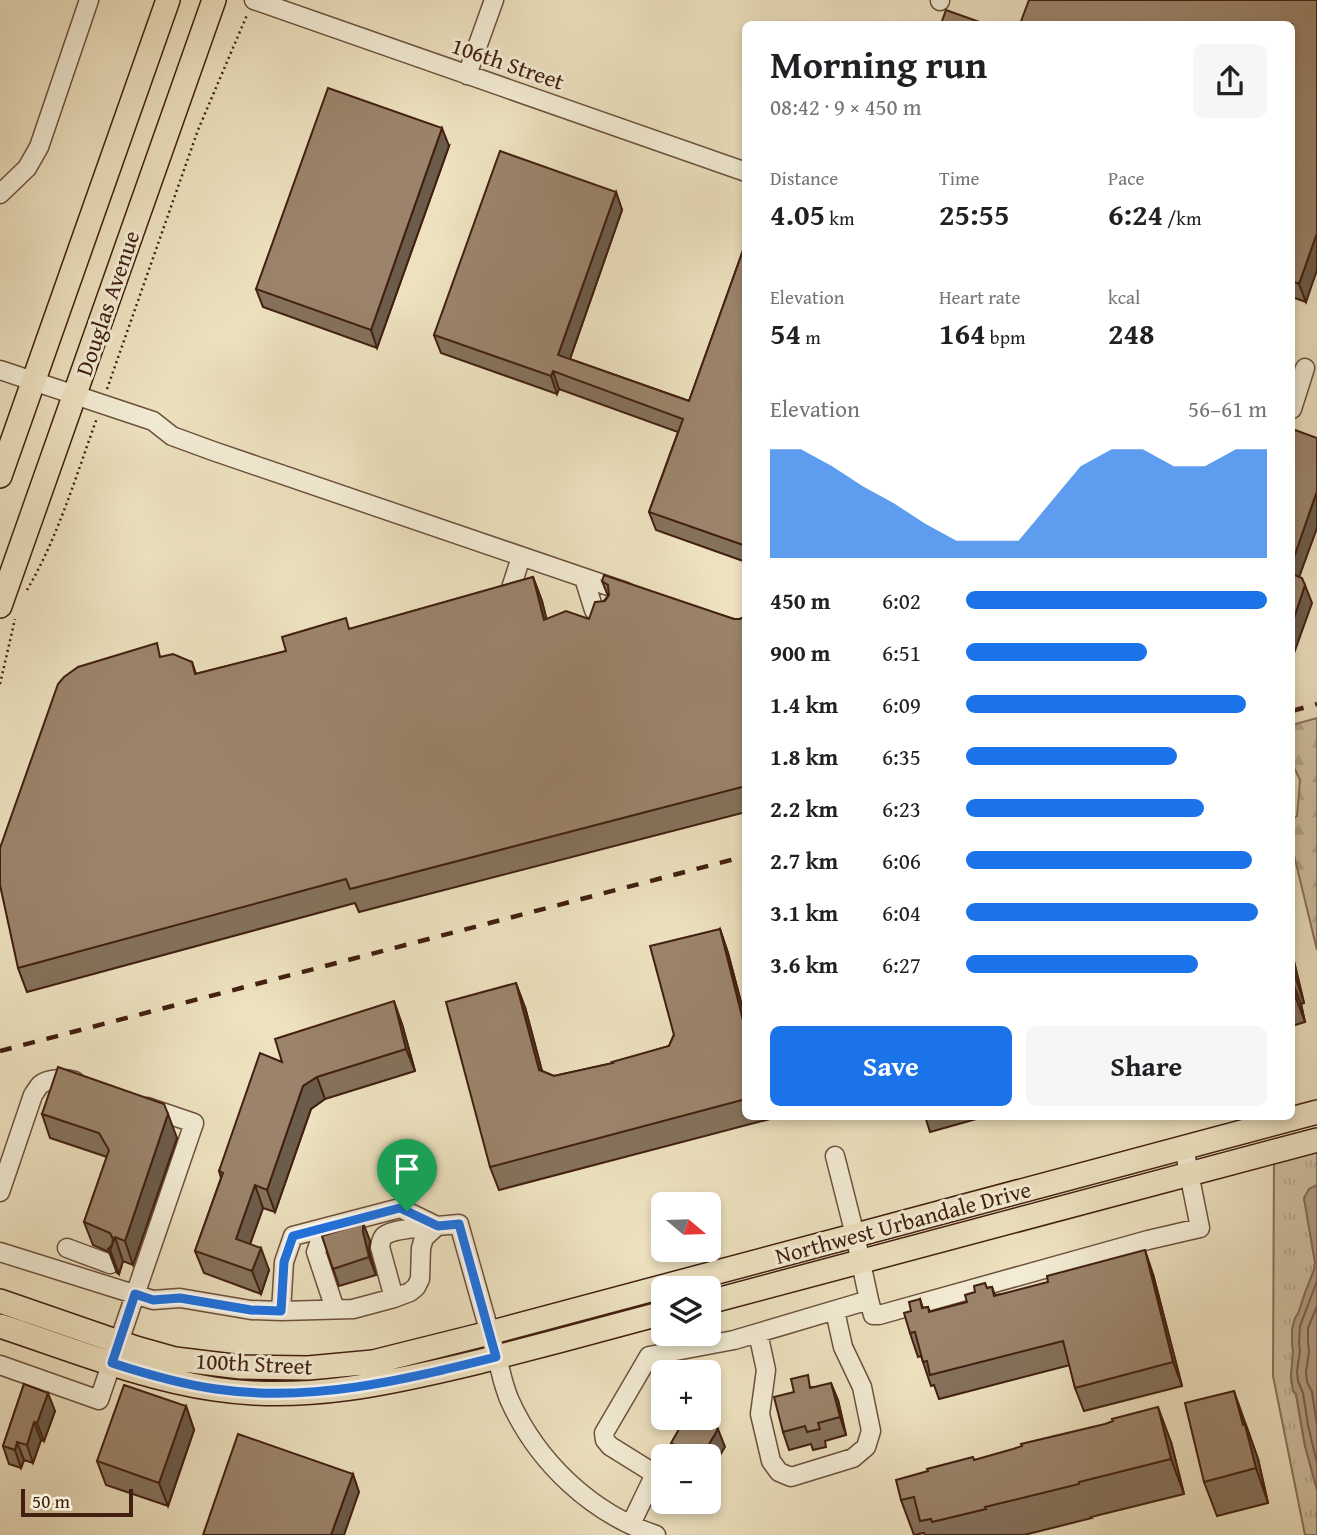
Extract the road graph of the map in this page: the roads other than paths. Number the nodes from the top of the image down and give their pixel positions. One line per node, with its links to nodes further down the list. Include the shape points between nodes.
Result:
1 (89, 0): 8 (street, via 39,147 27,168)
2 (168, 0): 11 (main road, Douglas Avenue)
3 (214, 0): 12 (main road, Douglas Avenue)
4 (494, 0): 6 (street)
5 (251, 4): 6 (street, 106th Street)
6 (467, 75): 7 (street, 106th Street)
7 (742, 171)
8 (0, 194)
9 (1305, 368): 13 (street)
10 (0, 370): 11 (street)
11 (34, 382): 12 (street); 14 (main road, Douglas Avenue)
12 (75, 395): 15 (street, via 153,421 172,436 202,447); 19 (main road, Douglas Avenue)
13 (1295, 400)
14 (0, 476)
15 (522, 557): 16 (street); 17 (street)
16 (584, 578): 18 (street); 20 (street, via 594,610)
17 (511, 588)
18 (642, 597)
19 (8, 612)
20 (607, 615)
21 (87, 1086): 27 (street, via 67,1079 39,1086)
22 (133, 1102): 38 (street, via 194,1123)
23 (1317, 1112): 24 (main road, Northwest Urbandale Drive)
24 (1295, 1118)
25 (1287, 1120): 28 (main road, Northwest Urbandale Drive)
26 (1317, 1140): 30 (main road, Northwest Urbandale Drive)
27 (8, 1145): 31 (street)
28 (1184, 1148): 30 (street); 34 (main road, Northwest Urbandale Drive)
29 (835, 1156): 34 (street)
30 (1189, 1173): 37 (main road, Northwest Urbandale Drive); 41 (street, via 1200,1227 878,1315 873,1315)
31 (0, 1192)
32 (407, 1211): 33 (street); 43 (street, via 320,1241 316,1252); 44 (street, via 400,1208 293,1236 284,1262)
33 (438, 1226): 39 (street, via 424,1238 421,1279 410,1292); 39 (street, via 384,1236 380,1247); 48 (street, via 459,1224)
34 (855, 1235): 37 (street); 48 (main road, Northwest Urbandale Drive)
35 (67, 1248): 38 (street, via 135,1272)
36 (0, 1252): 38 (street)
37 (861, 1262): 40 (main road, Northwest Urbandale Drive); 41 (street)
38 (138, 1287): 44 (street, via 153,1300 180,1298); 50 (street)
39 (394, 1298): 43 (street)
40 (721, 1299)
41 (869, 1300): 45 (street)
42 (0, 1301): 50 (main road, 100th Street)
43 (335, 1309): 44 (street)
44 (281, 1311)
45 (835, 1311): 49 (street); 49 (street, via 842,1347 862,1387 871,1431 866,1447 853,1458 792,1477 779,1472 771,1461 760,1414 766,1370)
46 (651, 1316): 51 (main road)
47 (0, 1326): 50 (main road, 100th Street)
48 (489, 1333): 50 (main road, 100th Street, via 373,1362 308,1368 241,1367); 51 (street)
49 (758, 1334): 53 (street, via 649,1356 604,1433 610,1446 655,1474)
50 (115, 1353): 51 (main road, 100th Street, via 179,1383 279,1394 405,1380); 52 (street, via 99,1400)
51 (496, 1357): 53 (street, via 508,1398 551,1464 597,1505)
52 (0, 1365)
53 (631, 1524): 54 (street)
54 (656, 1535)

